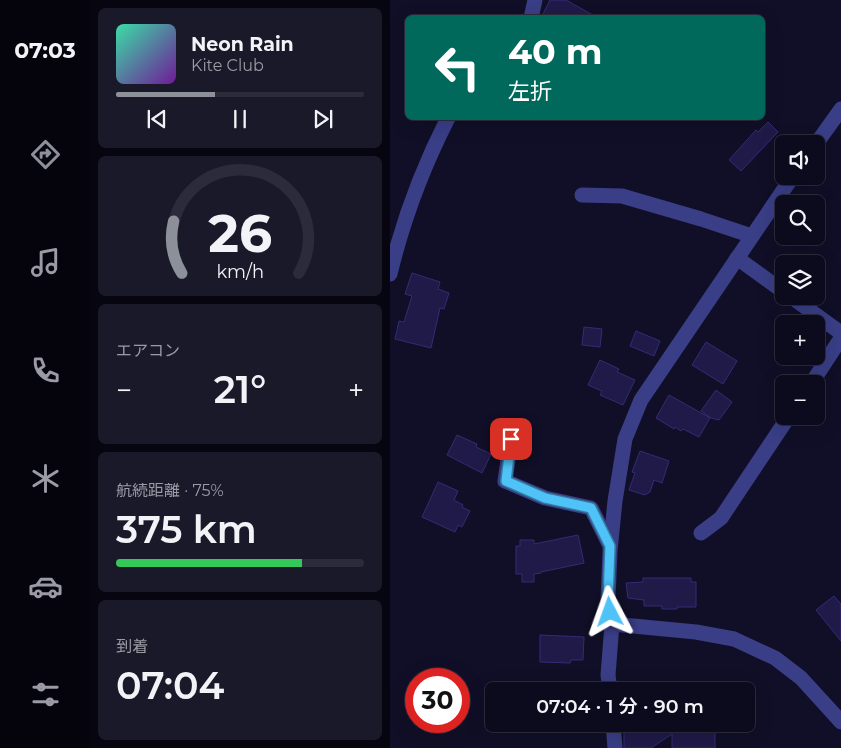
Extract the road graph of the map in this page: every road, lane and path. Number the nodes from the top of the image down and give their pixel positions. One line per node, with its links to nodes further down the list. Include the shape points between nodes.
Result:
1 (535, 0): 2 (street)
2 (532, 15)
3 (841, 109): 5 (street)
4 (447, 120): 10 (street, via 416,190)
5 (822, 135)
6 (787, 185): 8 (street)
7 (582, 195): 8 (street, via 622,196)
8 (752, 236): 9 (street)
9 (737, 258): 11 (street); 19 (street, via 641,400 625,439)
10 (390, 274)
11 (775, 285)
12 (802, 305): 13 (street)
13 (841, 333)
14 (841, 338): 15 (street)
15 (816, 375)
16 (783, 425): 18 (street, via 721,518)
17 (511, 439): 19 (street, via 506,481 545,498 591,508)
18 (701, 533)
19 (610, 546): 20 (street, via 608,599)
20 (612, 624): 21 (street); 22 (street, via 734,639 775,658 801,678)
21 (609, 682)
22 (841, 722)
23 (614, 732): 24 (street)
24 (616, 748)

